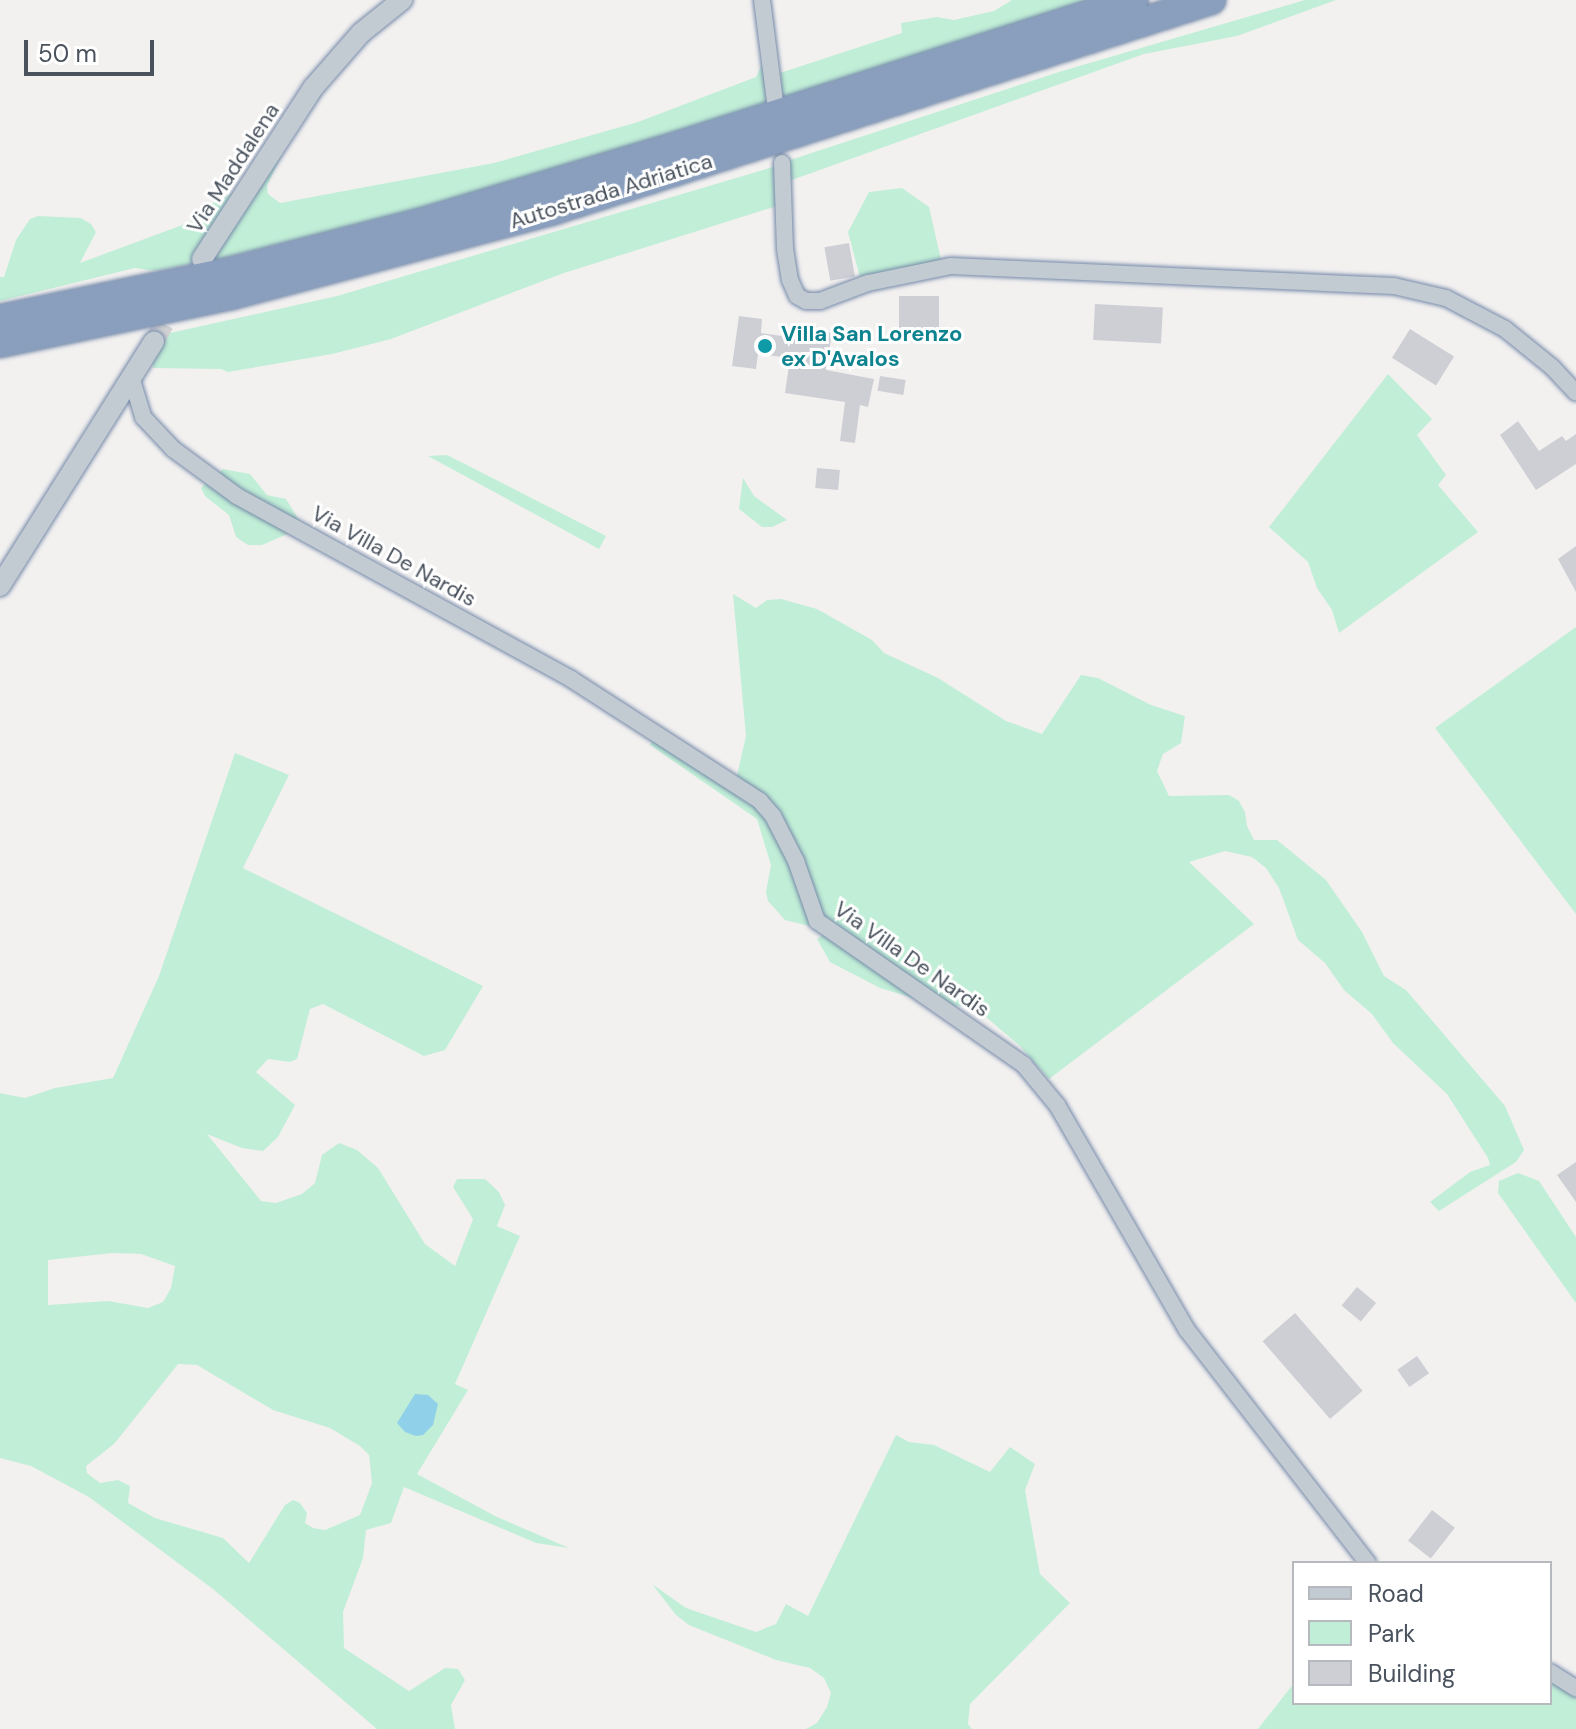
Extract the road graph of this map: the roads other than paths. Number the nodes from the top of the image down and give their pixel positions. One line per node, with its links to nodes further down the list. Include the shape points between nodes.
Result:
1 (402, 0): 7 (street, Via Maddalena, via 361,33 321,78)
2 (762, 0): 5 (street)
3 (1133, 0): 8 (highway, Autostrada Adriatica, via 473,208 232,271)
4 (1211, 0): 10 (highway, Autostrada Adriatica, via 554,210 247,292)
5 (775, 101)
6 (782, 163): 12 (street, via 788,265 797,296 806,301 909,273 974,265 1394,286 1446,298 1505,329)
7 (202, 259)
8 (0, 319)
9 (154, 341): 11 (street)
10 (0, 343)
11 (132, 380): 13 (street, via 77,458); 14 (street, Via Villa De Nardis, via 143,417 173,449 237,496 571,679 760,801 796,861 817,921 1024,1065 1057,1105 1187,1330)
12 (1576, 393)
13 (0, 586)
14 (1366, 1561)
15 (1552, 1673): 16 (street)
16 (1576, 1688)

